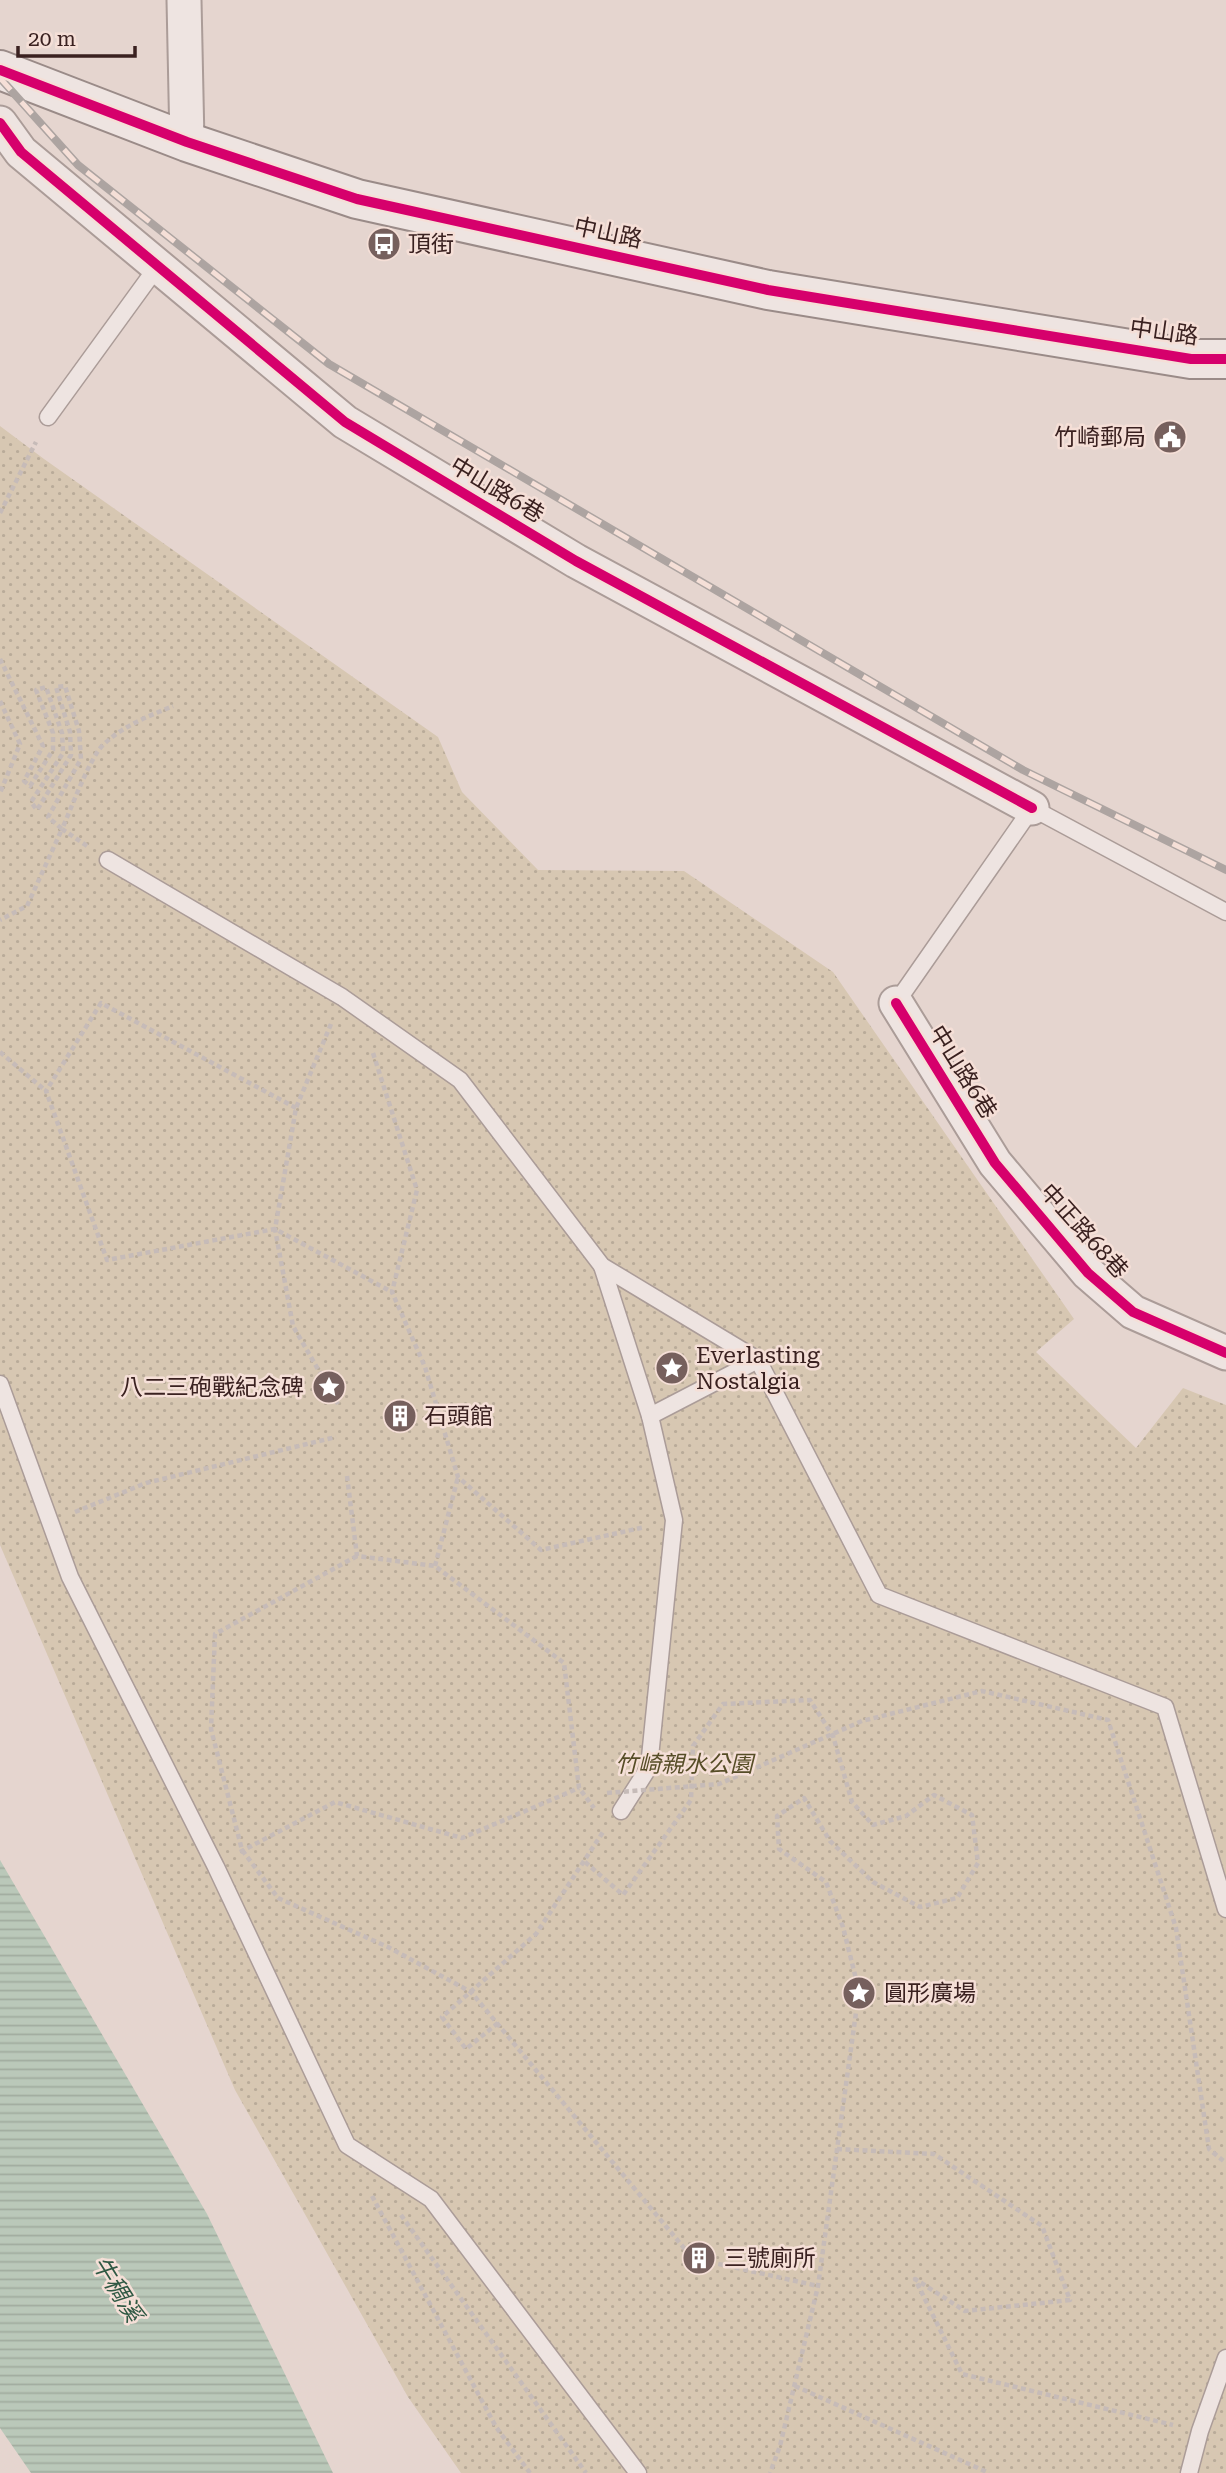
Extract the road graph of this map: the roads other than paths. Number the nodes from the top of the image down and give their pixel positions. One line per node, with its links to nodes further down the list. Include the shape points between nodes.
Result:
1 (184, 0): 4 (street)
2 (0, 70): 4 (street, 中山路)
3 (0, 123): 5 (street, 中山路6巷, via 21,152)
4 (187, 142): 6 (street, 中山路, via 357,199 768,290 1191,359)
5 (157, 267): 7 (lane); 8 (street, 中山路6巷, via 345,422 576,561)
6 (1226, 359)
7 (48, 417)
8 (1032, 808): 10 (lane, 中山路6巷); 11 (lane, 中山路6巷)
9 (108, 860): 13 (lane, via 342,997 460,1080)
10 (1226, 912)
11 (896, 1003): 12 (street, 中山路6巷)
12 (995, 1163): 14 (street, 中正路68巷, via 1088,1273 1133,1312)
13 (602, 1266): 15 (lane); 17 (lane)
14 (1226, 1353)
15 (758, 1360): 17 (lane); 19 (lane, via 879,1595 1165,1707)
16 (0, 1384): 21 (lane, via 70,1577 216,1867 347,2145 431,2199)
17 (650, 1416): 18 (lane, via 674,1520 649,1767)
18 (621, 1811)
19 (1226, 1909)
20 (1226, 2358): 22 (lane)
21 (638, 2473)
22 (1189, 2473)

